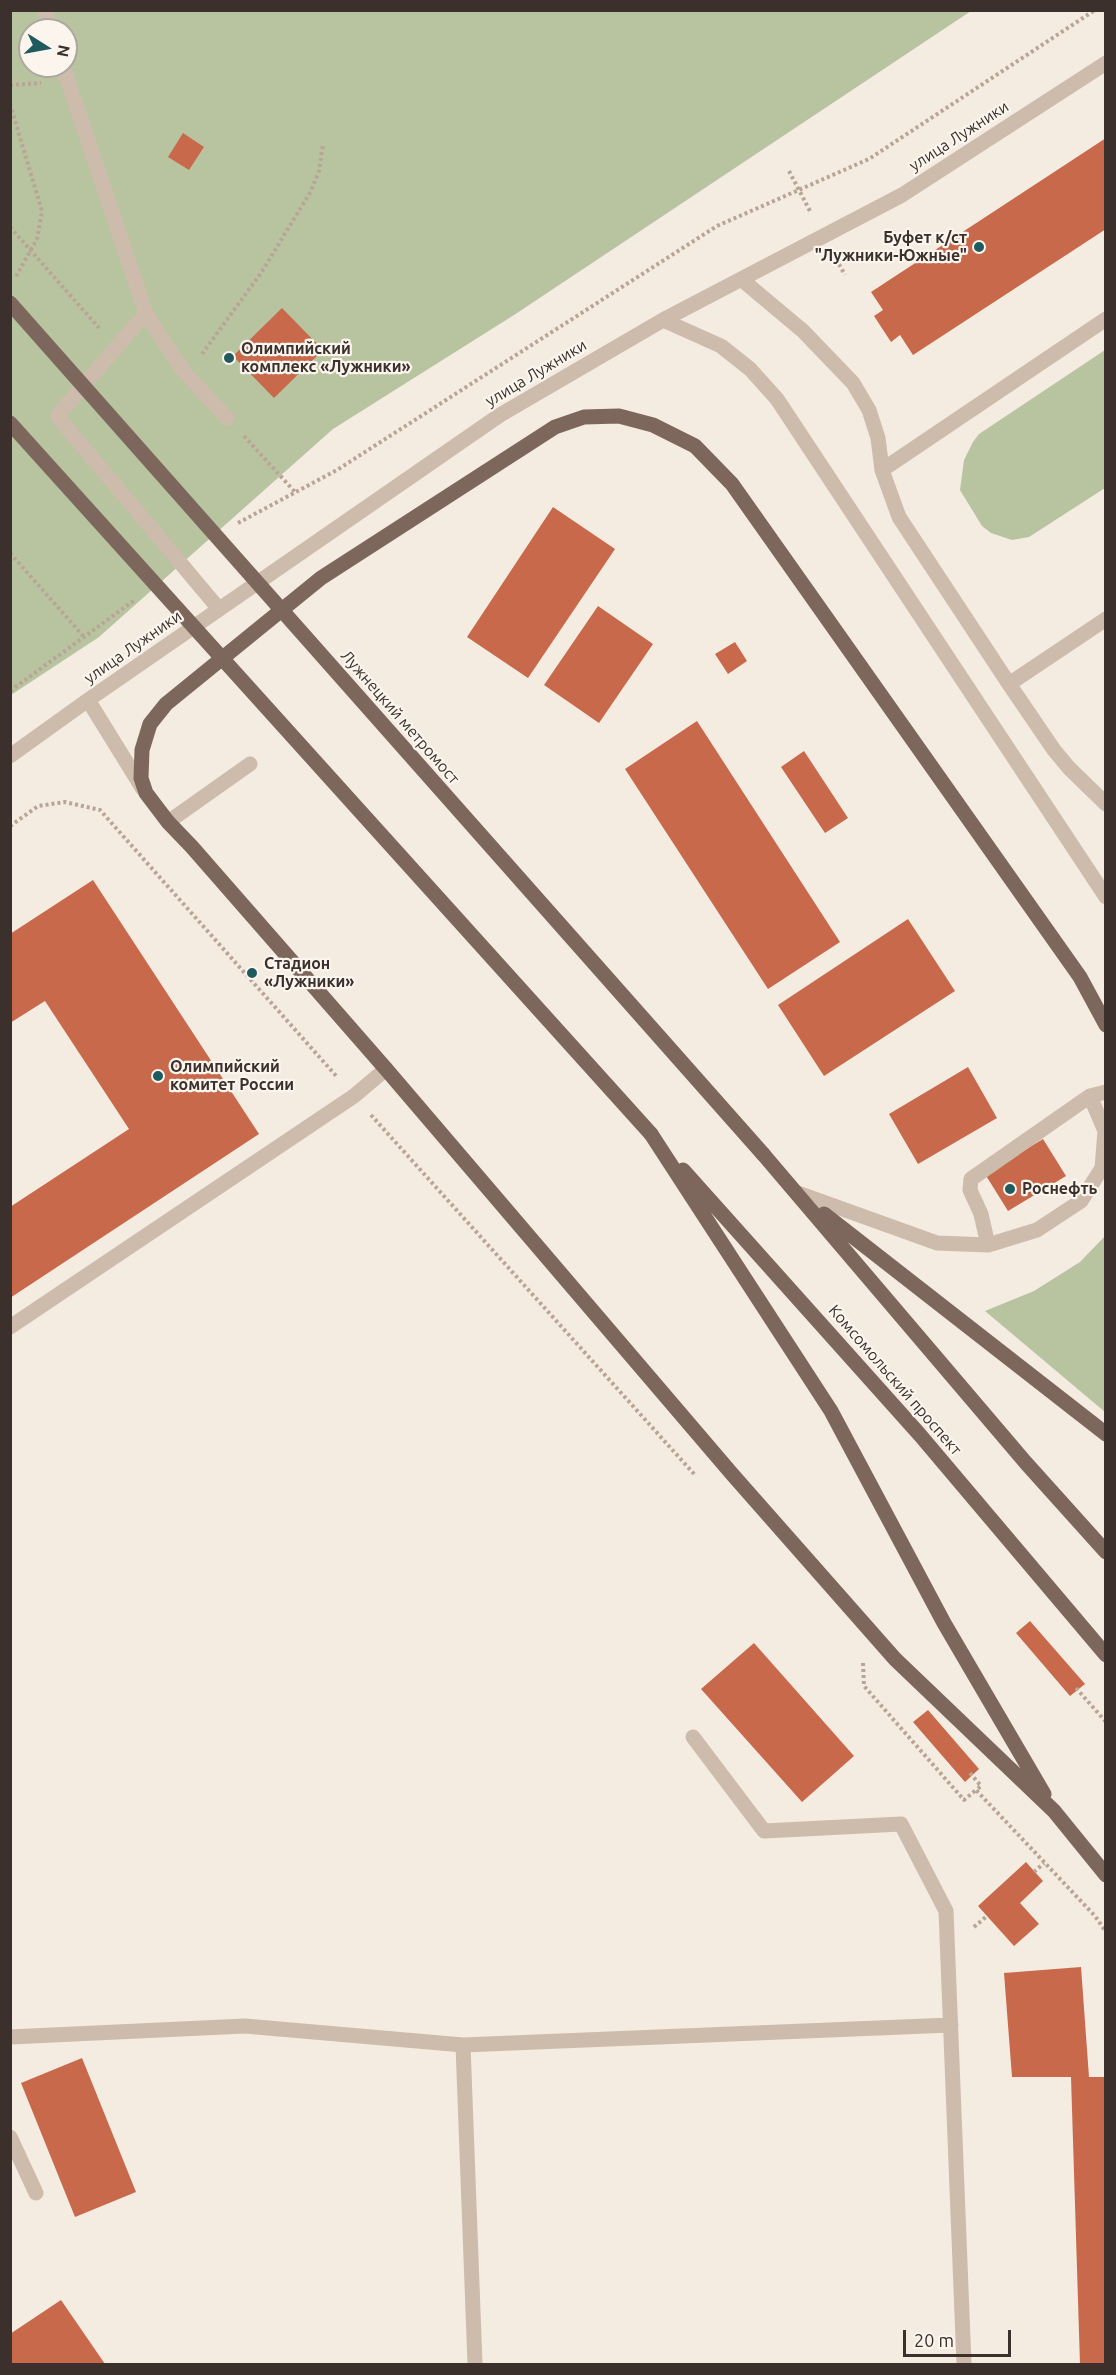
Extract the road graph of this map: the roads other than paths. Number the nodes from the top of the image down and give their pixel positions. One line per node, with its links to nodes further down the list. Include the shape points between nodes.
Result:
1 (1106, 63): 3 (street, улица Лужники, via 902,195)
2 (67, 78): 5 (street)
3 (741, 279): 7 (street, улица Лужники); 10 (street, via 811,339 853,383 869,410)
4 (10, 303): 26 (main road, Лужнецкий метромост, bridge)
5 (146, 313): 8 (street, via 186,374); 11 (street, via 57,416)
6 (1106, 319): 10 (street)
7 (663, 320): 11 (street, улица Лужники, via 500,415); 20 (street, via 721,346 750,369 777,399)
8 (227, 418)
9 (10, 423): 25 (main road, bridge)
10 (882, 470): 13 (street, via 899,517)
11 (219, 609): 14 (street, улица Лужники)
12 (1106, 619): 13 (street)
13 (1009, 684): 18 (street, via 1054,750)
14 (88, 700): 15 (street, улица Лужники); 17 (street)
15 (10, 756)
16 (250, 764): 19 (street)
17 (146, 793): 19 (main road); 21 (main road, via 141,778 142,750 150,724 166,704 321,578 555,428 584,417 619,416 653,425 695,446 732,484 1080,977)
18 (1104, 800)
19 (168, 822): 22 (main road)
20 (1106, 897)
21 (1106, 1025)
22 (386, 1069): 28 (street, via 354,1096); 33 (main road, via 724,1465 896,1659)
23 (1106, 1092): 24 (street)
24 (1090, 1096): 27 (street, via 971,1179 970,1190 981,1214); 27 (street, via 1105,1131 1102,1168 1081,1201 1037,1230)
25 (651, 1134): 31 (main road, Комсомольский проспект, via 920,1435); 33 (main road, via 831,1410 944,1623)
26 (798, 1193): 27 (street, via 937,1243); 29 (main road); 30 (main road)
27 (987, 1245)
28 (10, 1327)
29 (1106, 1434)
30 (1106, 1552)
31 (1106, 1654)
32 (693, 1737): 35 (street, via 764,1831 902,1824 946,1911)
33 (1054, 1811): 34 (main road)
34 (1106, 1875)
35 (951, 2025): 37 (street); 41 (street)
36 (10, 2037): 37 (street, via 245,2026)
37 (463, 2045): 40 (street)
38 (10, 2137): 39 (street)
39 (36, 2193)
40 (475, 2364)
41 (964, 2364)

